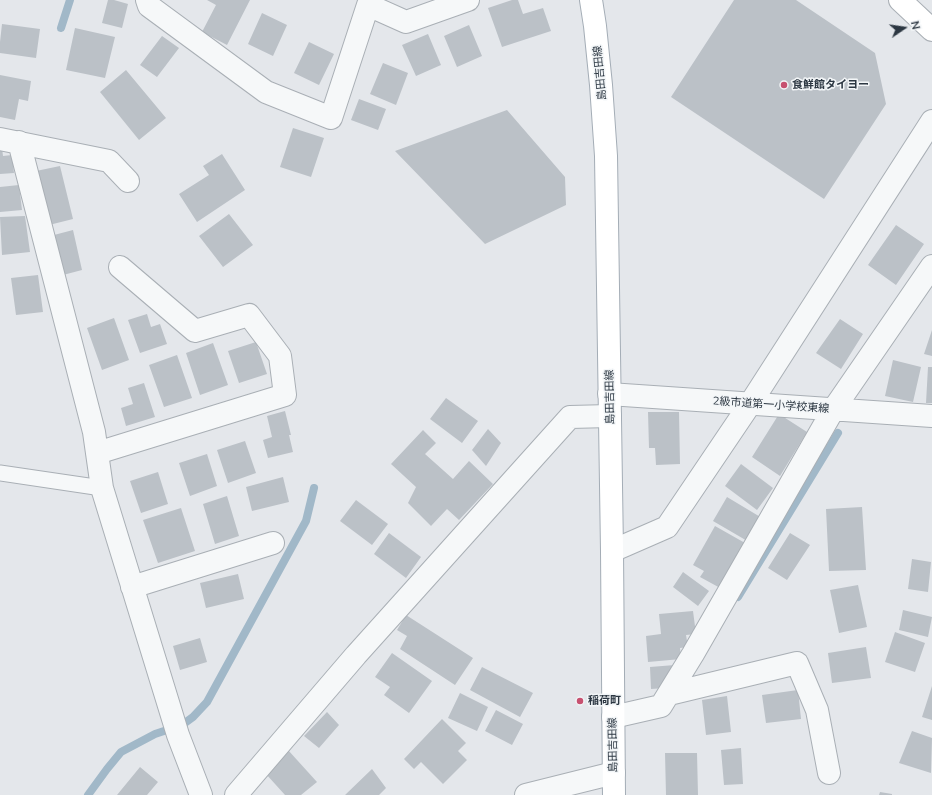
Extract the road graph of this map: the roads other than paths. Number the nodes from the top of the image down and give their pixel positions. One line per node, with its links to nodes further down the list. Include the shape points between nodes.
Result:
1 (147, 0): 2 (street, via 149,6 266,92 331,118 368,5 406,22)
2 (468, 0)
3 (591, 0): 11 (main road, 島田吉田線, via 606,156)
4 (900, 0): 5 (main road)
5 (932, 30)
6 (932, 121): 12 (street)
7 (10, 140): 8 (street, via 109,161); 16 (street, via 92,425)
8 (128, 181)
9 (932, 266): 13 (street)
10 (120, 267): 16 (street, via 195,331 249,315 280,356 284,395)
11 (609, 394): 12 (street, 2級市道第一小学校東線); 14 (main road, 島田吉田線)
12 (750, 404): 13 (street, 2級市道第一小学校東線); 20 (street, via 667,527)
13 (832, 410): 15 (street, 2級市道第一小学校東線); 22 (street)
14 (610, 416): 20 (main road, 島田吉田線); 27 (street, via 570,417 356,655)
15 (932, 416)
16 (97, 453): 18 (street)
17 (0, 473): 18 (lane)
18 (102, 488): 21 (street)
19 (273, 543): 21 (street)
20 (612, 551): 23 (main road, 島田吉田線)
21 (132, 587): 26 (street, via 178,735)
22 (669, 694): 23 (street, via 661,706); 25 (street, via 797,663 816,710)
23 (613, 717): 24 (main road, 島田吉田線)
24 (614, 773): 28 (street); 29 (main road, 島田吉田線)
25 (829, 773)
26 (201, 795)
27 (236, 795)
28 (526, 795)
29 (614, 795)

